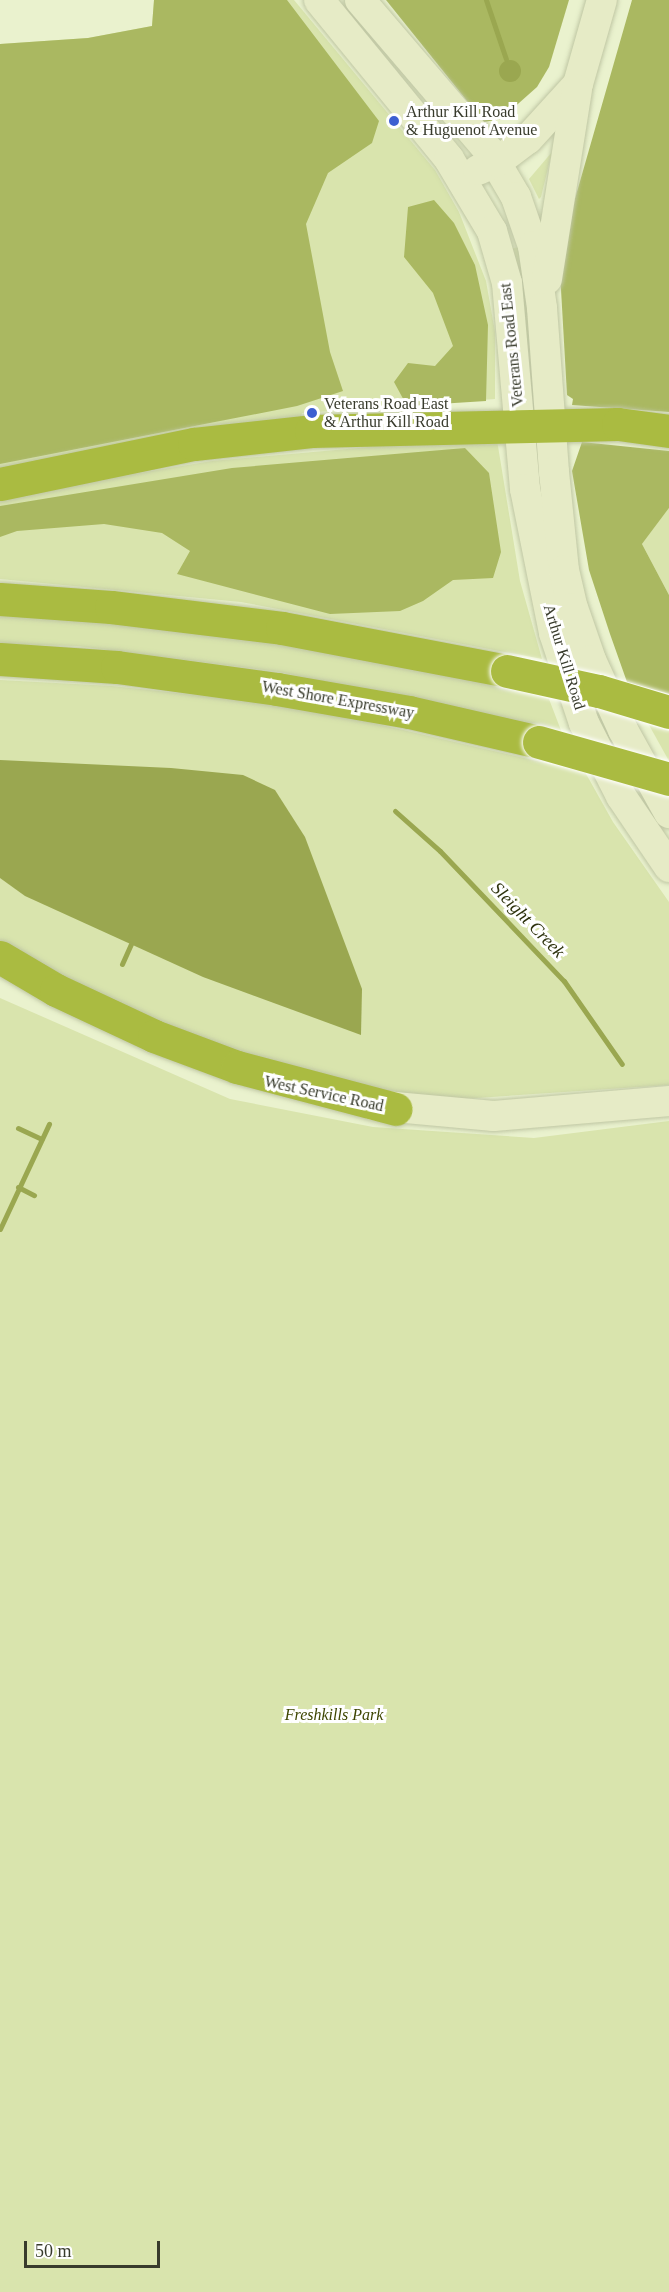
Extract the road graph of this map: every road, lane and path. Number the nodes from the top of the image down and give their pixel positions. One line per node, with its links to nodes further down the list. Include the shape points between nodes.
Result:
1 (319, 0): 6 (street, Veterans Road East, via 390,83)
2 (360, 0): 5 (street, Veterans Road East)
3 (602, 0): 4 (street)
4 (578, 84): 5 (street, via 550,119); 7 (street)
5 (497, 162): 6 (street); 7 (street, Veterans Road East, via 516,197 533,246)
6 (461, 177): 8 (street, Veterans Road East, via 492,231 507,283)
7 (542, 308): 8 (street, Veterans Road East)
8 (535, 426): 9 (highway, via 618,424); 10 (highway, via 311,431 194,444); 15 (street, Arthur Kill Road, via 573,608 591,660 623,730); 16 (street, Arthur Kill Road, via 536,555 554,633 581,712 621,796)
9 (669, 431)
10 (0, 484)
11 (0, 599): 13 (highway, bridge, via 111,607 282,628 507,671 599,691)
12 (0, 659): 14 (highway, West Shore Expressway, bridge, via 117,667 278,688 410,712 539,742)
13 (669, 712)
14 (669, 779)
15 (669, 813)
16 (669, 867)
17 (0, 957): 20 (highway, via 56,990 154,1036 237,1067)
18 (0, 973): 20 (street, West Service Road, via 173,1050 258,1079)
19 (669, 1101): 20 (street, West Service Road, via 494,1116)
20 (396, 1109)

